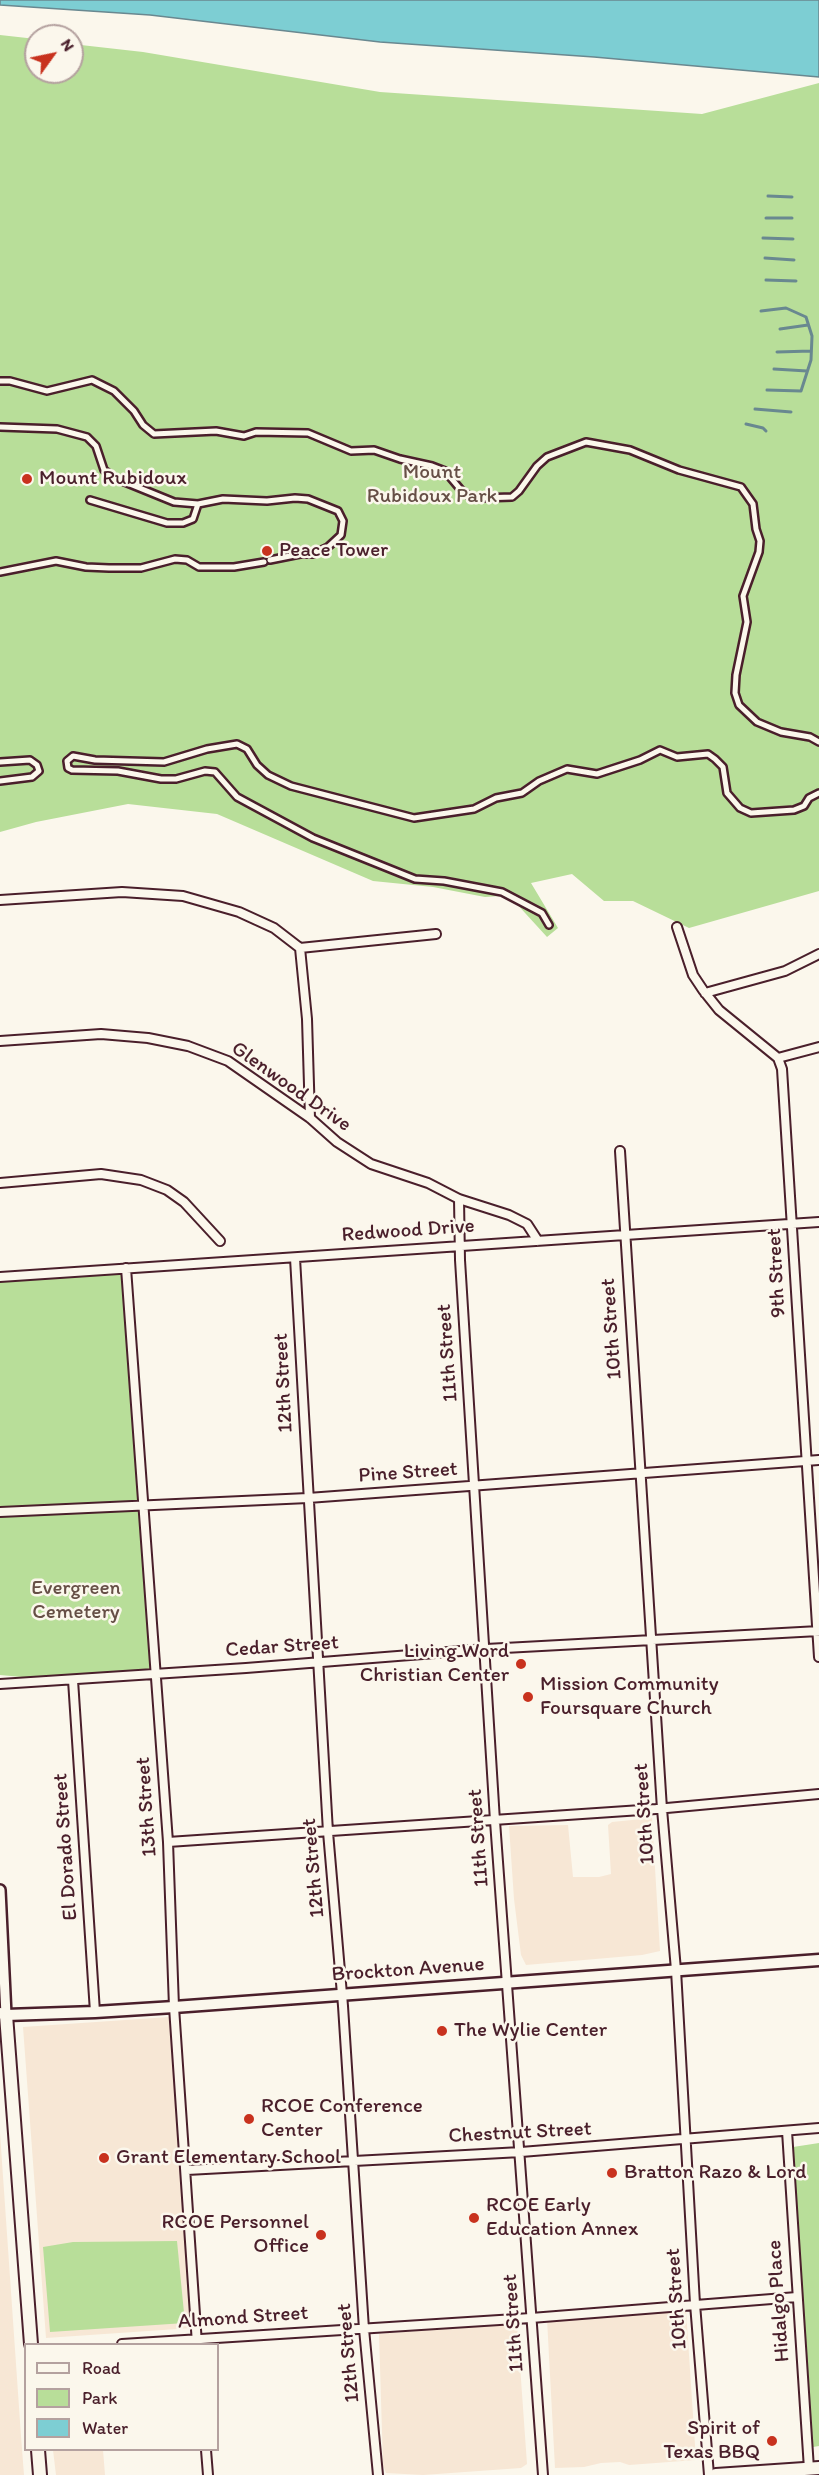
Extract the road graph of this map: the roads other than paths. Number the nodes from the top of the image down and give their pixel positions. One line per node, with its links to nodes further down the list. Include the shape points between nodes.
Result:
1 (0, 381): 6 (street, via 47,391 92,380 114,391 154,434 216,430 244,436 256,432 308,433 351,451 374,450 432,466 445,471 469,496 481,498 512,497 547,457 586,442 630,450 679,470 741,487 753,504 760,541 743,596 747,622 735,693 739,705 757,722)
2 (0, 427): 4 (street, via 77,433 96,446 104,470 115,478 174,502)
3 (90, 500): 4 (street, via 167,523 193,519)
4 (198, 504): 5 (street, via 223,499 308,499 338,511 343,521 341,535 313,554 234,567 200,567 174,559 141,568 86,567 56,561)
5 (0, 572)
6 (819, 741)
7 (0, 762): 8 (street, via 30,760 39,771 32,777)
8 (0, 781)
9 (819, 793): 11 (street, via 794,810 751,813 740,808 727,793 723,767 708,754 677,757 660,750 597,774 567,769 522,793 496,798 474,809 414,818 291,786 268,775 256,765 247,749 237,744 164,762 73,756 67,761 72,770 118,771 161,779 214,772 242,801 314,838 415,879 502,892 542,913)
10 (0, 900): 14 (street, via 122,892 183,896 238,912 274,928)
11 (549, 925)
12 (677, 927): 16 (street, via 693,975)
13 (436, 934): 14 (street)
14 (300, 948): 20 (street, via 308,1019)
15 (819, 954): 16 (street, via 785,971)
16 (705, 993): 19 (street, via 735,1024)
17 (0, 1041): 20 (street, Glenwood Drive, via 101,1034 188,1046 228,1061)
18 (819, 1047): 19 (street)
19 (778, 1058): 25 (street, 9th Street, via 782,1069)
20 (310, 1118): 23 (street, Glenwood Drive, via 371,1164 428,1183)
21 (620, 1151): 26 (street, 10th Street)
22 (0, 1183): 27 (street, via 101,1174 141,1180 184,1202)
23 (459, 1199): 28 (street, Glenwood Drive, via 527,1224); 29 (street, 11th Street)
24 (819, 1222): 25 (street, Redwood Drive)
25 (792, 1224): 26 (street, Redwood Drive); 34 (street, 9th Street)
26 (624, 1234): 28 (street, Redwood Drive); 35 (street, 10th Street)
27 (220, 1241)
28 (538, 1242): 29 (street, Redwood Drive)
29 (459, 1245): 30 (street, Redwood Drive); 36 (street, 11th Street)
30 (295, 1258): 31 (street, Redwood Drive); 37 (street, 12th Street)
31 (126, 1268): 32 (street, Redwood Drive); 38 (street, 13th Street)
32 (0, 1277)
33 (819, 1460): 34 (street, Pine Street)
34 (805, 1461): 35 (street, Pine Street); 40 (street, 9th Street)
35 (640, 1473): 36 (street, Pine Street); 41 (street, 10th Street)
36 (474, 1486): 37 (street, Pine Street); 42 (street, 11th Street)
37 (308, 1498): 38 (street, Pine Street); 44 (street, 12th Street)
38 (142, 1504): 39 (street, Pine Street); 45 (street, 13th Street)
39 (2, 1513)
40 (818, 1631): 41 (street, Cedar Street); 43 (street, 9th Street)
41 (651, 1641): 42 (street, Cedar Street); 49 (street, 10th Street)
42 (486, 1649): 44 (street, Cedar Street); 50 (street, 11th Street)
43 (819, 1658)
44 (319, 1662): 45 (street, Cedar Street); 51 (street, 12th Street)
45 (156, 1674): 46 (street, Cedar Street); 52 (street, 13th Street)
46 (73, 1680): 47 (street, Cedar Street); 59 (street, El Dorado Street)
47 (0, 1684)
48 (819, 1794): 49 (street)
49 (662, 1809): 50 (street); 55 (street, 10th Street)
50 (495, 1821): 51 (street); 56 (street, 11th Street)
51 (328, 1832): 52 (street); 57 (street, 12th Street)
52 (168, 1842): 58 (street, 13th Street)
53 (0, 1890): 60 (street)
54 (819, 1960): 55 (main road, Brockton Avenue)
55 (676, 1970): 56 (main road, Brockton Avenue); 63 (street, 10th Street)
56 (508, 1983): 57 (main road, Brockton Avenue); 64 (street, 11th Street)
57 (342, 1993): 58 (main road, Brockton Avenue); 65 (street, 12th Street)
58 (174, 2007): 59 (main road, Brockton Avenue); 66 (street, 13th Street)
59 (95, 2012): 60 (main road, Brockton Avenue)
60 (3, 2014): 72 (main road)
61 (819, 2128): 62 (street, Chestnut Street)
62 (787, 2131): 63 (street, Chestnut Street); 67 (street, Hidalgo Place)
63 (685, 2140): 64 (street, Chestnut Street); 68 (street, 10th Street)
64 (521, 2152): 65 (street, Chestnut Street); 69 (street, 11th Street)
65 (354, 2160): 66 (street, Chestnut Street); 70 (street, 12th Street)
66 (187, 2170): 71 (street, 13th Street)
67 (797, 2297): 68 (street, Almond Street); 76 (street, Hidalgo Place)
68 (695, 2304): 69 (street, Almond Street); 81 (street, 10th Street)
69 (531, 2318): 70 (street, Almond Street); 80 (street, 11th Street)
70 (364, 2329): 71 (street, Almond Street); 79 (street, 12th Street)
71 (197, 2342): 73 (street, Almond Street)
72 (31, 2343)
73 (160, 2343)
74 (38, 2451): 77 (main road)
75 (206, 2451): 78 (street)
76 (814, 2468): 82 (main road)
77 (40, 2475)
78 (208, 2475)
79 (378, 2475)
80 (543, 2475)
81 (709, 2475)
82 (716, 2475)

